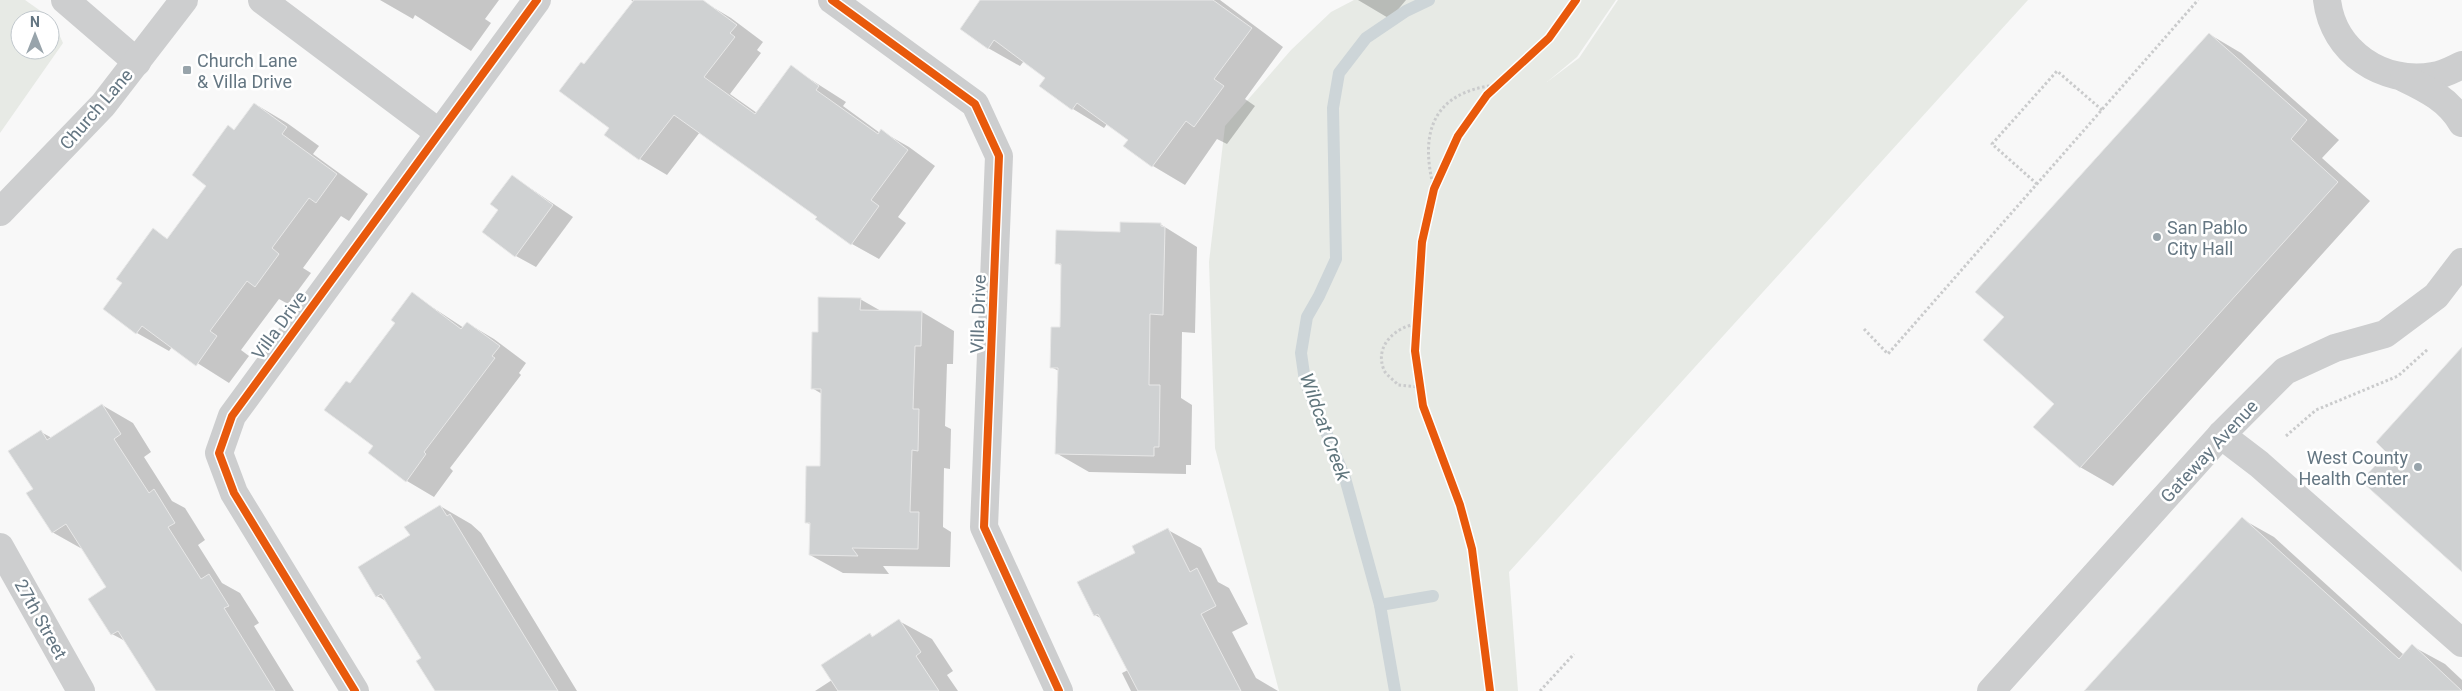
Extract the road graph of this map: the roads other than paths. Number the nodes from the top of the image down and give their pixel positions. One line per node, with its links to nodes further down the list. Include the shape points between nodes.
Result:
1 (65, 0): 7 (street)
2 (184, 0): 7 (street, Church Lane)
3 (262, 0): 11 (street)
4 (537, 0): 11 (street, Villa Drive)
5 (832, 0): 19 (street, Villa Drive, via 975,104 999,156 984,527)
6 (2327, 0): 9 (street, via 2338,34 2352,53 2376,70)
7 (136, 62): 12 (street, Church Lane, via 103,106)
8 (2462, 65): 9 (street, via 2434,76)
9 (2403, 77): 10 (street, via 2437,95 2456,112)
10 (2462, 123)
11 (438, 132): 18 (street, Villa Drive, via 232,416 219,453 234,493)
12 (0, 212)
13 (2462, 262): 14 (street, Gateway Avenue, via 2436,296 2385,334 2335,348 2285,371)
14 (2221, 435): 16 (street, via 2259,464); 20 (street, Gateway Avenue)
15 (0, 547): 17 (street, 27th Street)
16 (2462, 643)
17 (81, 691)
18 (354, 691)
19 (1058, 691)
20 (1991, 691)

